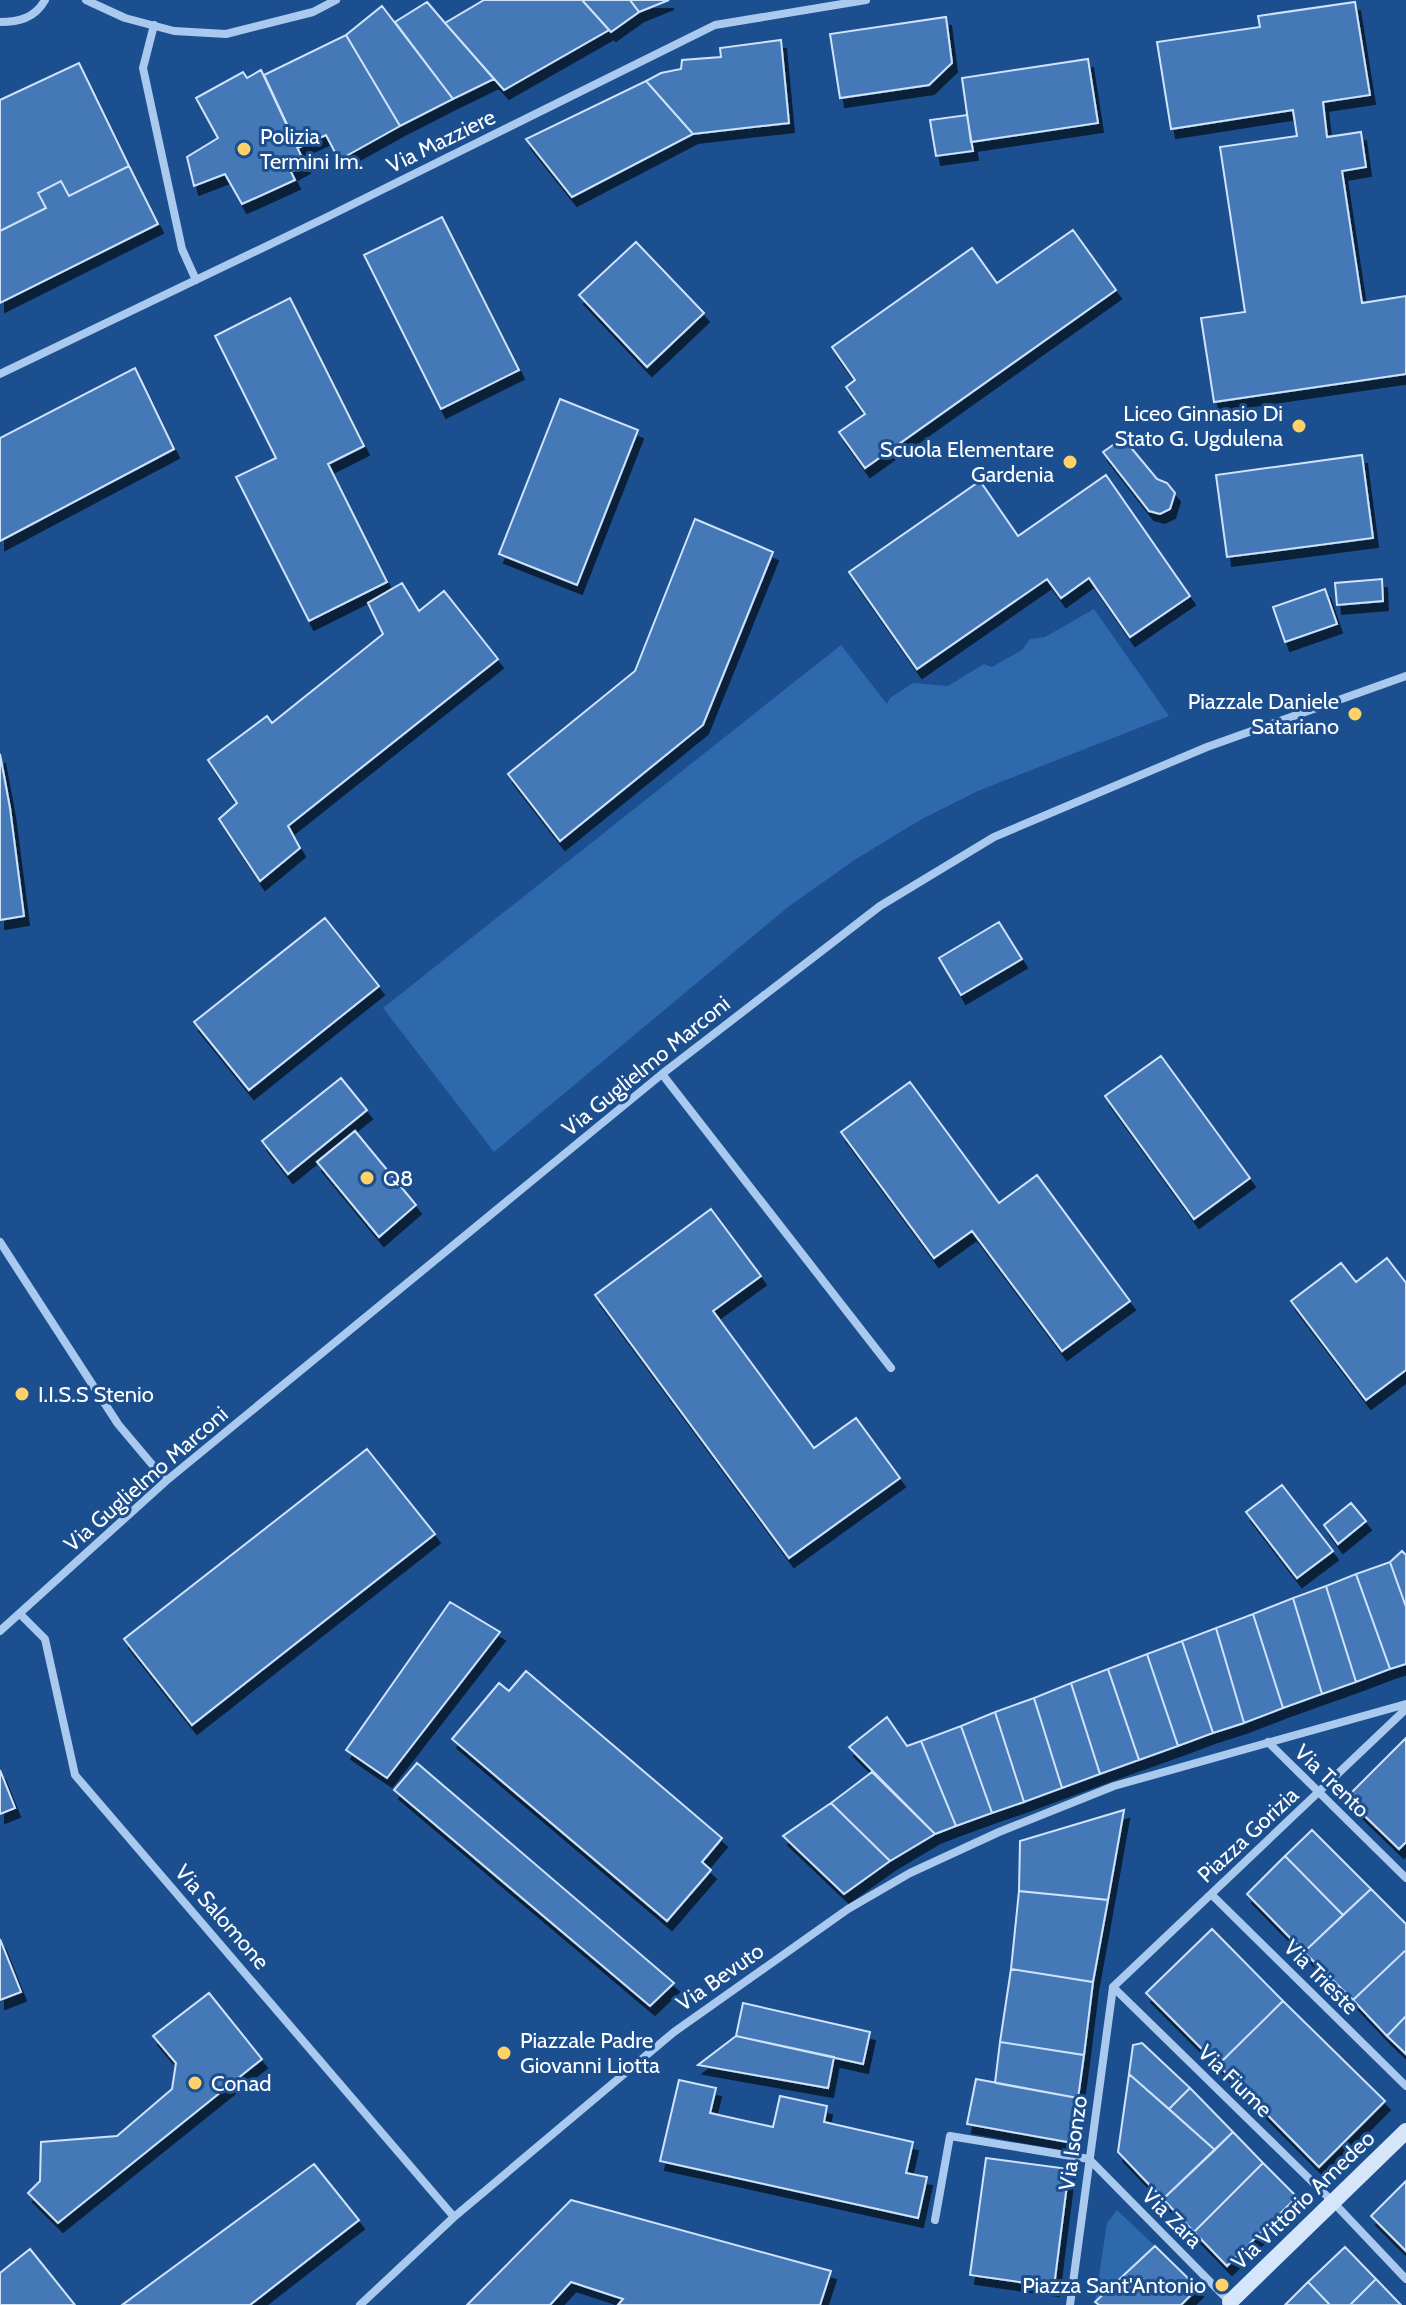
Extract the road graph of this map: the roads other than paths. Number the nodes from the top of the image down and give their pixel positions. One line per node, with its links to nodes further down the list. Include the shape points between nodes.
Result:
1 (45, 0): 5 (street, via 19,22)
2 (86, 0): 6 (street)
3 (336, 0): 6 (street, via 313,12 226,34)
4 (866, 0): 7 (street, Via Mazziere, via 715,25)
5 (0, 22)
6 (154, 25): 7 (street, via 143,68 182,249)
7 (196, 280): 8 (street, Via Mazziere)
8 (0, 374)
9 (1406, 676): 10 (street, Via Guglielmo Marconi, via 1207,747 994,837 880,906)
10 (662, 1074): 12 (street); 13 (street, Via Guglielmo Marconi)
11 (0, 1242): 13 (street, via 118,1424)
12 (891, 1368)
13 (166, 1481): 14 (street, Via Guglielmo Marconi)
14 (20, 1614): 15 (street, Via Guglielmo Marconi); 27 (street, Via Salomone, via 45,1639 75,1775)
15 (0, 1631)
16 (1406, 1706): 17 (street, Piazza Gorizia); 19 (street, Piazza Gorizia)
17 (1268, 1742): 18 (street, Piazza Gorizia); 19 (street, Via Trento)
18 (1114, 1786): 27 (street, Via Bevuto, via 923,1867 848,1909 674,2032)
19 (1319, 1793): 20 (street, Via Trento); 21 (street, Piazza Gorizia)
20 (1406, 1878)
21 (1211, 1894): 22 (street, Piazza Gorizia); 23 (street, Via Trieste)
22 (1113, 1987): 25 (street, Via Isonzo); 26 (street, Via Fiume)
23 (1406, 2086)
24 (1406, 2131): 26 (street, Via Vittorio Amedeo)
25 (1089, 2159): 28 (street, via 950,2136); 30 (street, Via Zara); 32 (street, Via Isonzo)
26 (1333, 2202): 29 (street, Via Fiume); 30 (street, Via Vittorio Amedeo)
27 (454, 2217): 31 (street, Via Bevuto)
28 (935, 2220)
29 (1406, 2279)
30 (1230, 2304)
31 (360, 2305)
32 (1070, 2305)

